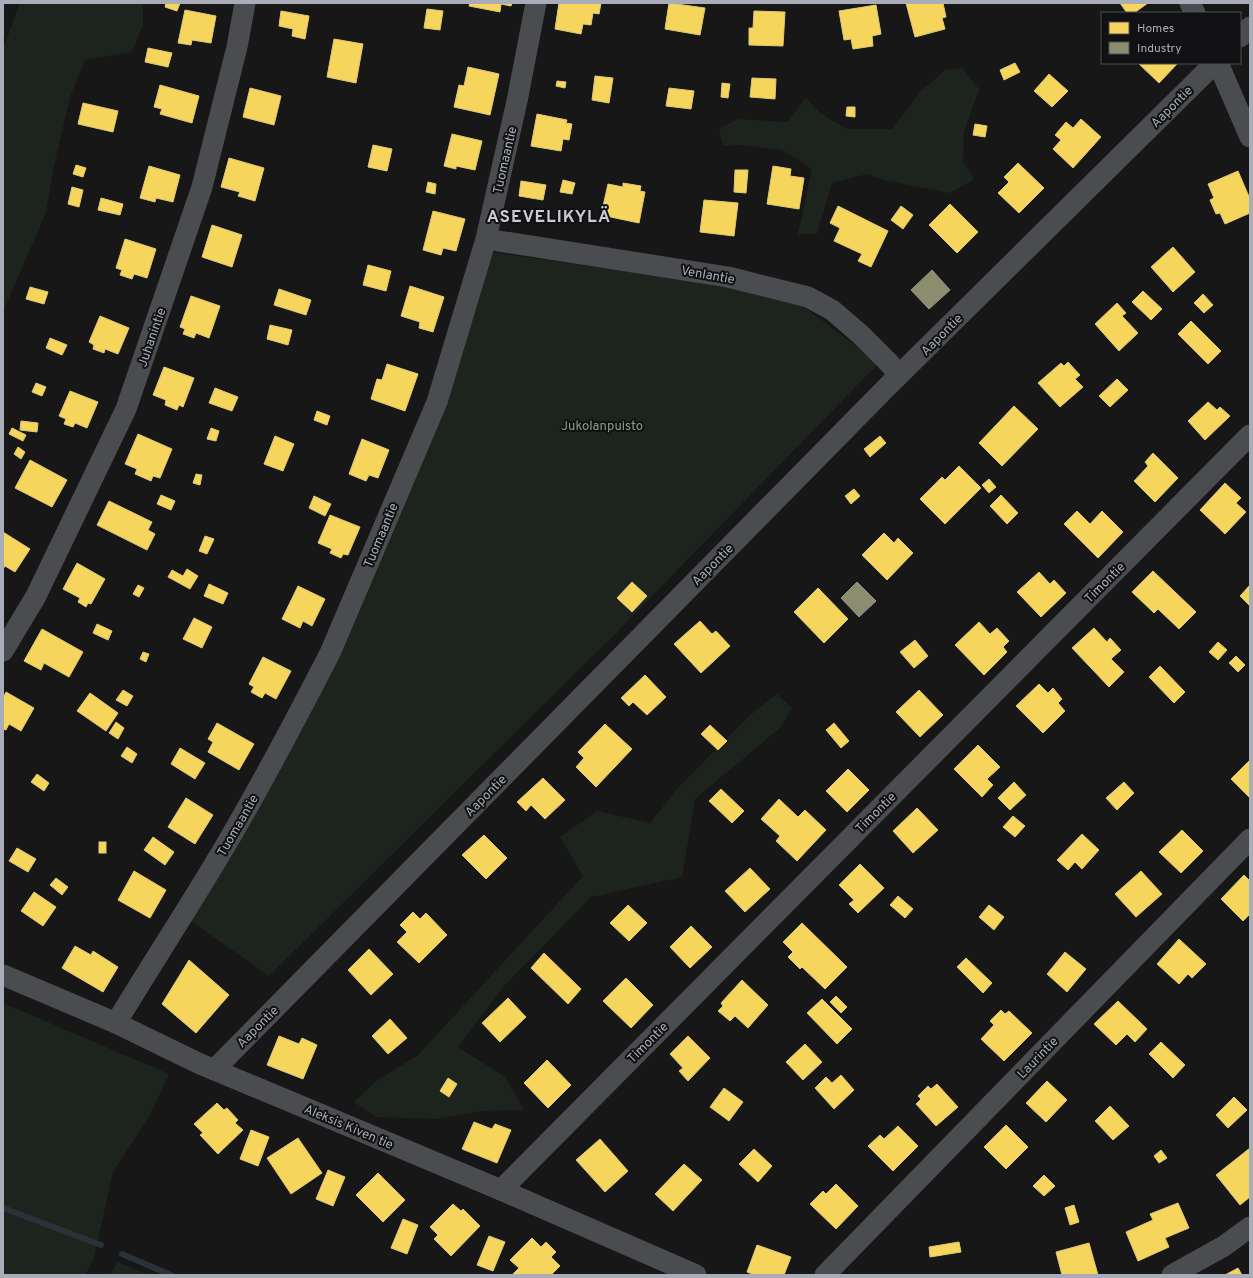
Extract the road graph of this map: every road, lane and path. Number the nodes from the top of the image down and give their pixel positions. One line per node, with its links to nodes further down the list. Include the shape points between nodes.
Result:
1 (245, 3): 13 (street, Juhanintie, via 237,47 202,187 128,404 35,599)
2 (536, 3): 10 (street, Tuomaantie)
3 (1190, 3): 4 (street)
4 (1194, 12)
5 (1250, 27): 6 (street)
6 (1241, 36)
7 (1214, 64): 11 (street, Aapontie)
8 (1218, 64): 9 (street)
9 (1250, 137)
10 (486, 239): 11 (street, Venlantie, via 728,277 808,297 832,310 860,334); 16 (street, Tuomaantie, via 437,402 330,653 277,755 224,848)
11 (899, 375): 17 (street, Aapontie)
12 (1250, 435): 18 (street, Timontie)
13 (3, 651)
14 (1250, 839): 21 (street, Laurintie)
15 (3, 976): 16 (street, Aleksis Kiven tie)
16 (116, 1023): 17 (street, Aleksis Kiven tie)
17 (214, 1070): 18 (street, Aleksis Kiven tie)
18 (501, 1190): 20 (street, Aleksis Kiven tie)
19 (1250, 1227): 22 (street, via 1224,1246)
20 (696, 1275)
21 (825, 1275)
22 (1172, 1275)

